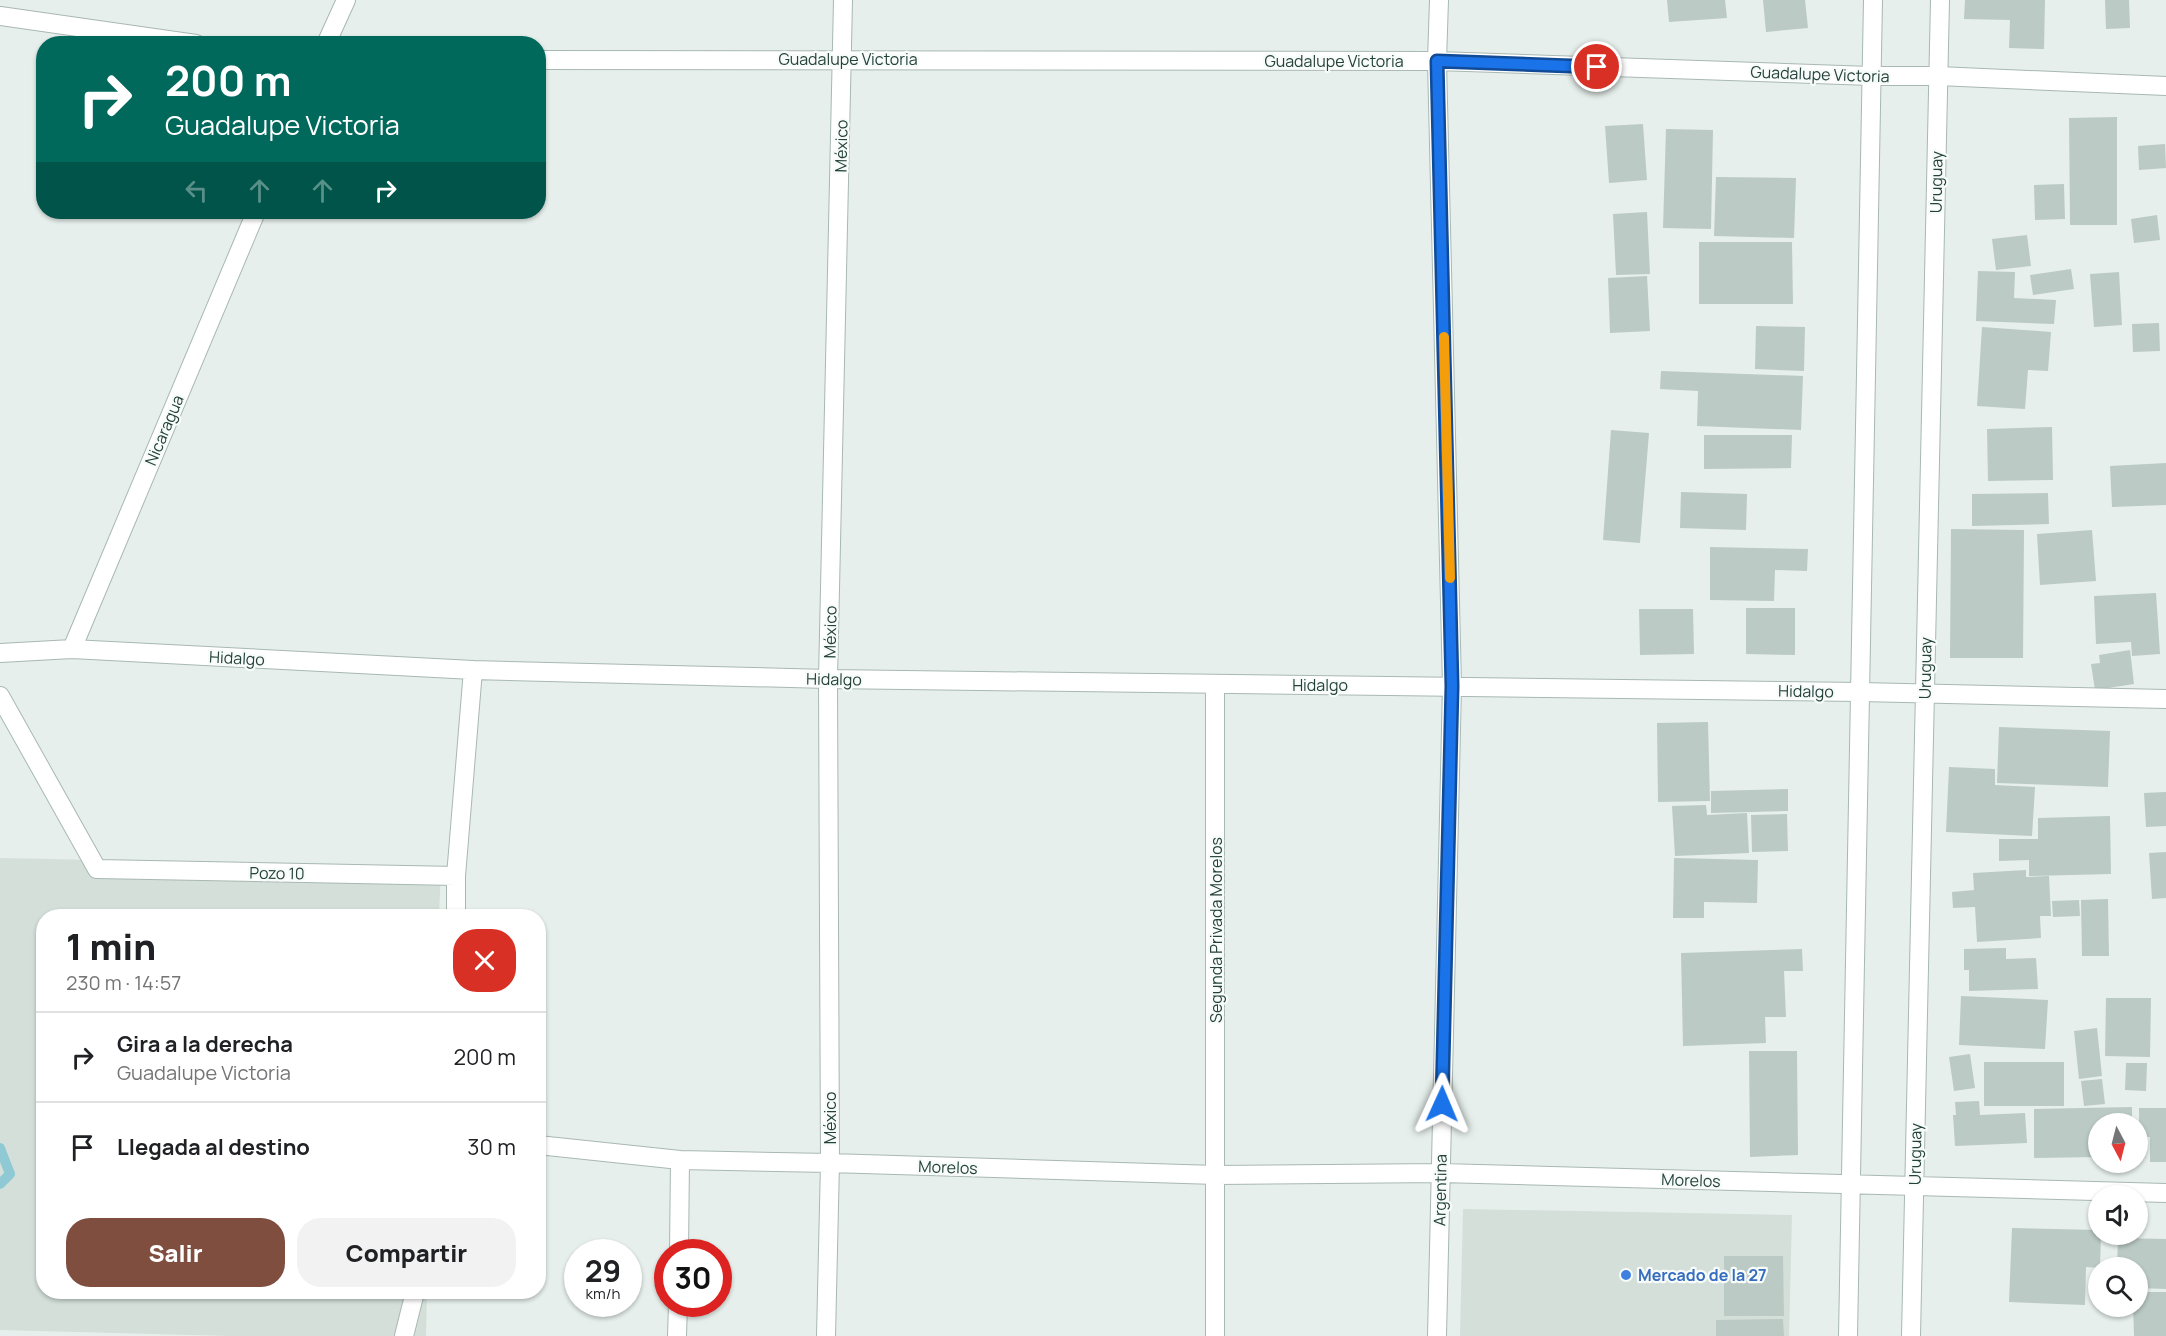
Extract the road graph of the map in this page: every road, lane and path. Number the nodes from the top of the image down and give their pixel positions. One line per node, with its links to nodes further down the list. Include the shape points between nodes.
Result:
1 (346, 0): 8 (street)
2 (843, 0): 9 (street, México)
3 (1439, 0): 11 (street, Argentina)
4 (1873, 0): 12 (street)
5 (1940, 0): 13 (street, Uruguay)
6 (0, 16): 7 (street)
7 (140, 36)
8 (330, 36)
9 (843, 59): 10 (street, Guadalupe Victoria); 11 (street, Guadalupe Victoria); 19 (street, México)
10 (546, 60)
11 (1437, 61): 12 (street, Guadalupe Victoria); 21 (street, Argentina)
12 (1871, 76): 13 (street, Guadalupe Victoria); 22 (street)
13 (1938, 76): 14 (street, Guadalupe Victoria); 23 (street, Uruguay)
14 (2166, 86)
15 (253, 219): 16 (street, Nicaragua)
16 (72, 649): 17 (street, Hidalgo); 18 (street, Hidalgo)
17 (0, 653)
18 (473, 670): 19 (street, Hidalgo); 26 (street)
19 (828, 679): 20 (street, Hidalgo); 30 (street, México)
20 (1215, 685): 21 (street, Hidalgo); 32 (street, Segunda Privada Morelos)
21 (1452, 686): 22 (street, Hidalgo); 31 (street, Argentina)
22 (1861, 692): 23 (street, Hidalgo); 33 (street)
23 (1925, 694): 25 (street, Hidalgo); 34 (street, Uruguay)
24 (0, 696): 26 (street, Pozo 10, via 97,869)
25 (2166, 699)
26 (456, 876): 27 (street)
27 (456, 909)
28 (546, 1146): 29 (street, Morelos)
29 (680, 1161): 30 (street, Morelos); 36 (street)
30 (830, 1163): 32 (street, Morelos); 41 (street, México)
31 (1441, 1173): 32 (street, Morelos); 33 (street, Morelos); 43 (street, Argentina)
32 (1216, 1175): 42 (street)
33 (1852, 1185): 34 (street, Morelos); 44 (street)
34 (1914, 1186): 35 (street, Morelos); 45 (street, Uruguay)
35 (2166, 1194)
36 (679, 1239)
37 (413, 1299): 39 (street)
38 (678, 1317): 40 (street)
39 (404, 1336)
40 (677, 1336)
41 (826, 1336)
42 (1215, 1336)
43 (1437, 1336)
44 (1848, 1336)
45 (1911, 1336)

